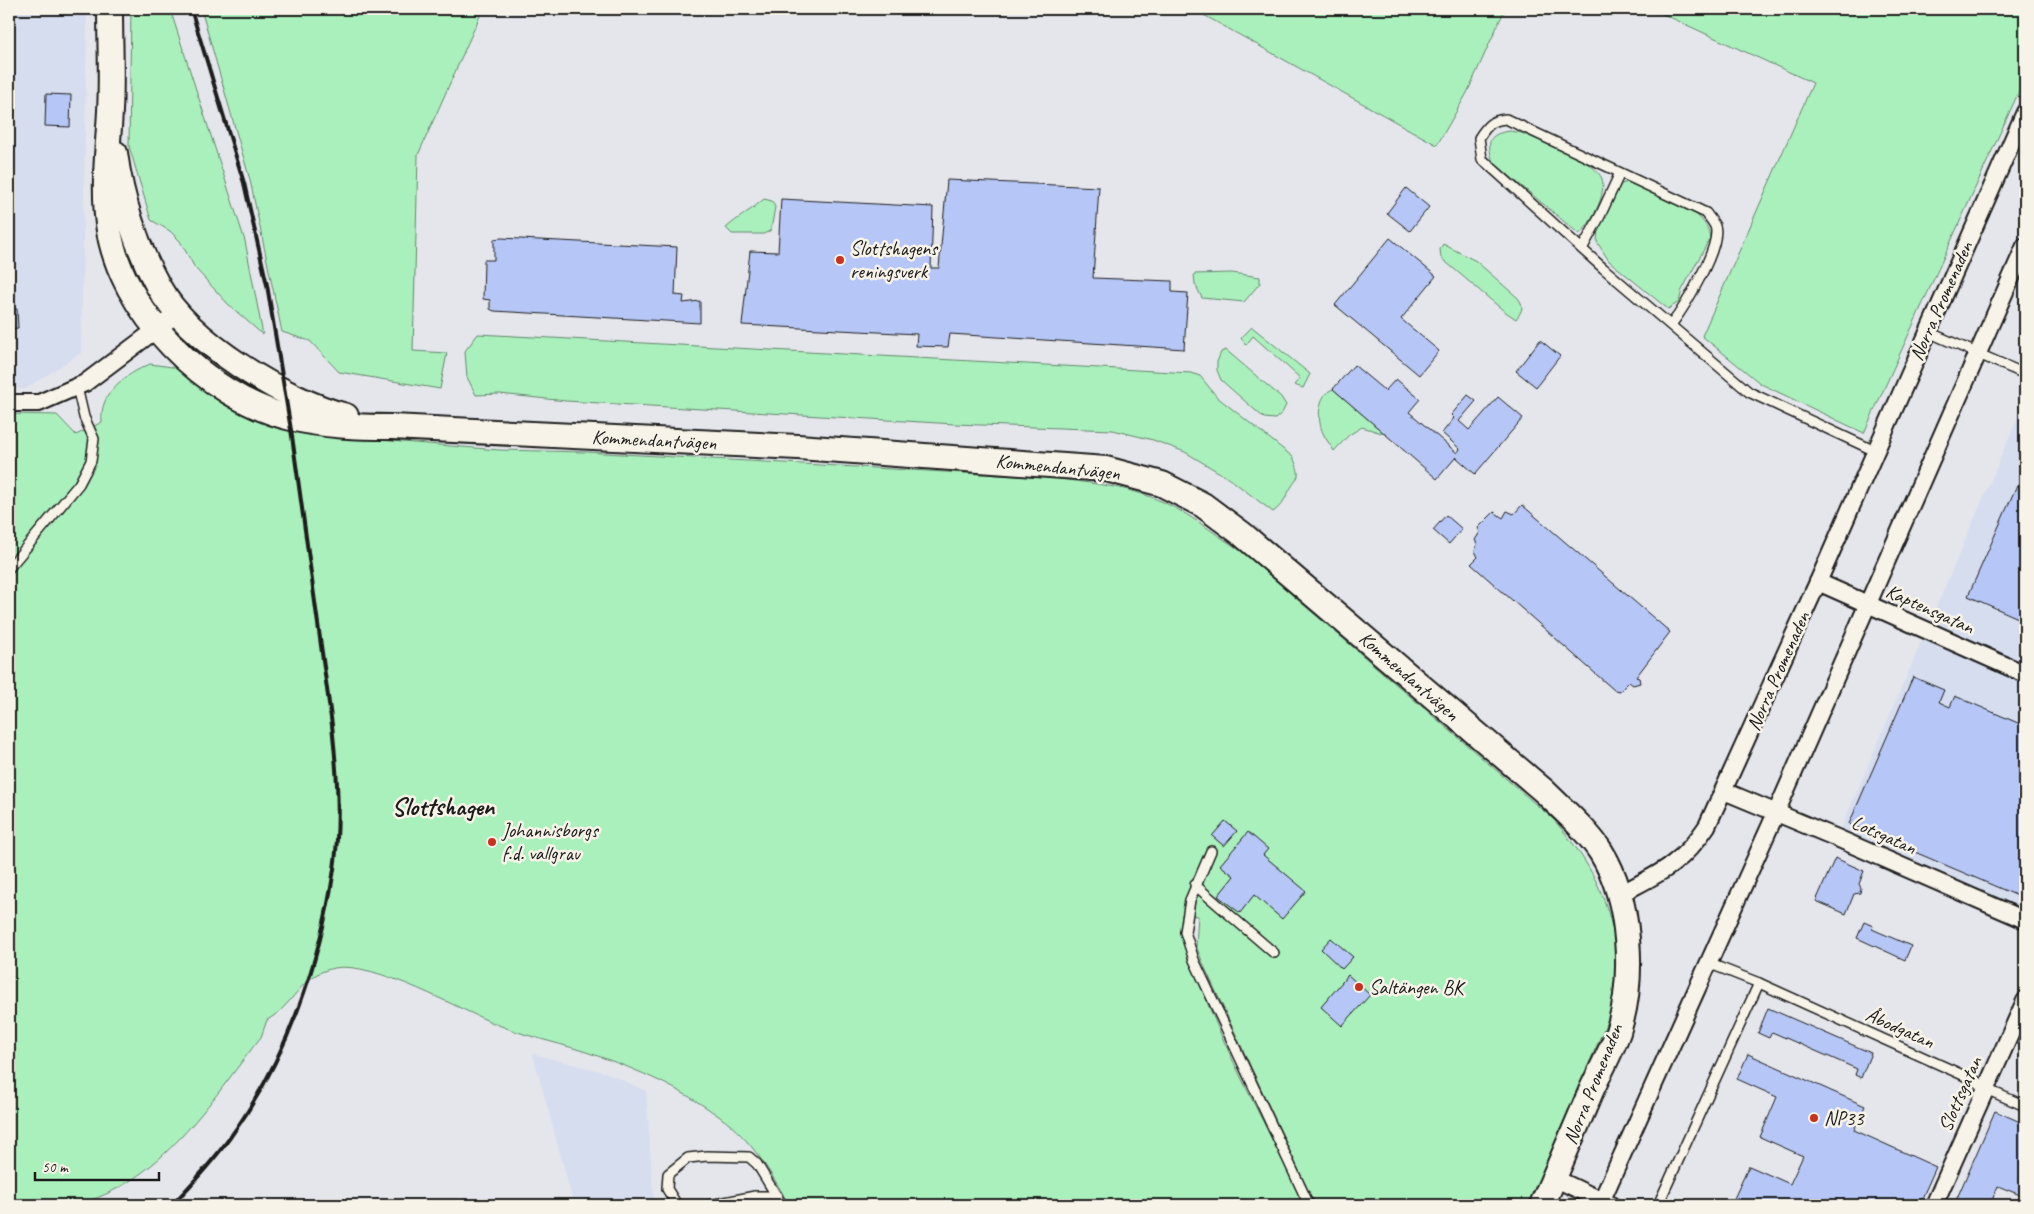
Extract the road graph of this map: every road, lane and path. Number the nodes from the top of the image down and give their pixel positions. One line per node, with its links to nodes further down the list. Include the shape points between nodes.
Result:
1 (110, 9): 2 (street)
2 (110, 109): 7 (street, Kommendantvägen, via 117,170 133,228 159,287); 9 (street, Kommendantvägen, via 104,187 108,226 125,278)
3 (2025, 112): 10 (street, Norra Promenaden)
4 (1620, 173): 6 (lane); 6 (lane, via 1506,119 1487,125 1479,138 1482,159); 8 (lane, via 1706,213 1715,227 1714,244 1684,309)
5 (2025, 246): 11 (street)
6 (1582, 248): 8 (lane)
7 (178, 313): 9 (street); 15 (street, Kommendantvägen, via 249,373 325,410)
8 (1672, 325): 16 (lane, via 1749,392)
9 (157, 330): 13 (street); 15 (street, Kommendantvägen, via 212,381 248,402 289,418 341,427)
10 (1928, 332): 11 (lane); 16 (street, Norra Promenaden)
11 (1978, 353): 12 (lane); 19 (street)
12 (2025, 374)
13 (77, 387): 14 (street, via 39,403); 17 (lane, via 84,417 94,439 91,461 79,484)
14 (9, 404)
15 (392, 427): 25 (street, Kommendantvägen, via 798,447 1052,464 1106,469 1162,484 1203,505 1242,534 1544,791 1601,852)
16 (1875, 451): 18 (street, Norra Promenaden)
17 (9, 568)
18 (1818, 582): 19 (street, Kaptensgatan); 21 (street, Norra Promenaden)
19 (1866, 604): 20 (street, Kaptensgatan); 22 (street)
20 (2025, 674)
21 (1724, 791): 22 (street, Lotsgatan); 25 (street, Norra Promenaden, via 1707,826 1684,856 1659,874)
22 (1776, 813): 26 (street, Lotsgatan); 28 (street)
23 (1211, 851): 24 (lane)
24 (1195, 885): 27 (lane); 39 (lane, via 1186,932 1194,960)
25 (1620, 894): 33 (street, Norra Promenaden, via 1627,959 1618,1032)
26 (2025, 920)
27 (1274, 953)
28 (1708, 963): 29 (lane); 35 (street)
29 (1759, 983): 31 (lane, Åbodgatan, via 1976,1081); 41 (lane)
30 (2025, 1001): 31 (street, Slottsgatan)
31 (1986, 1089): 32 (lane, Åbodgatan); 42 (street, Slottsgatan)
32 (2025, 1106)
33 (1554, 1178): 35 (street); 40 (street, Norra Promenaden)
34 (777, 1196): 36 (lane, via 758,1164 749,1158 707,1156 688,1158 668,1174 667,1189); 37 (lane, via 755,1196); 38 (lane)
35 (1606, 1204)
36 (677, 1205)
37 (710, 1205)
38 (782, 1205)
39 (1309, 1205)
40 (1542, 1205)
41 (1658, 1205)
42 (1934, 1205)

